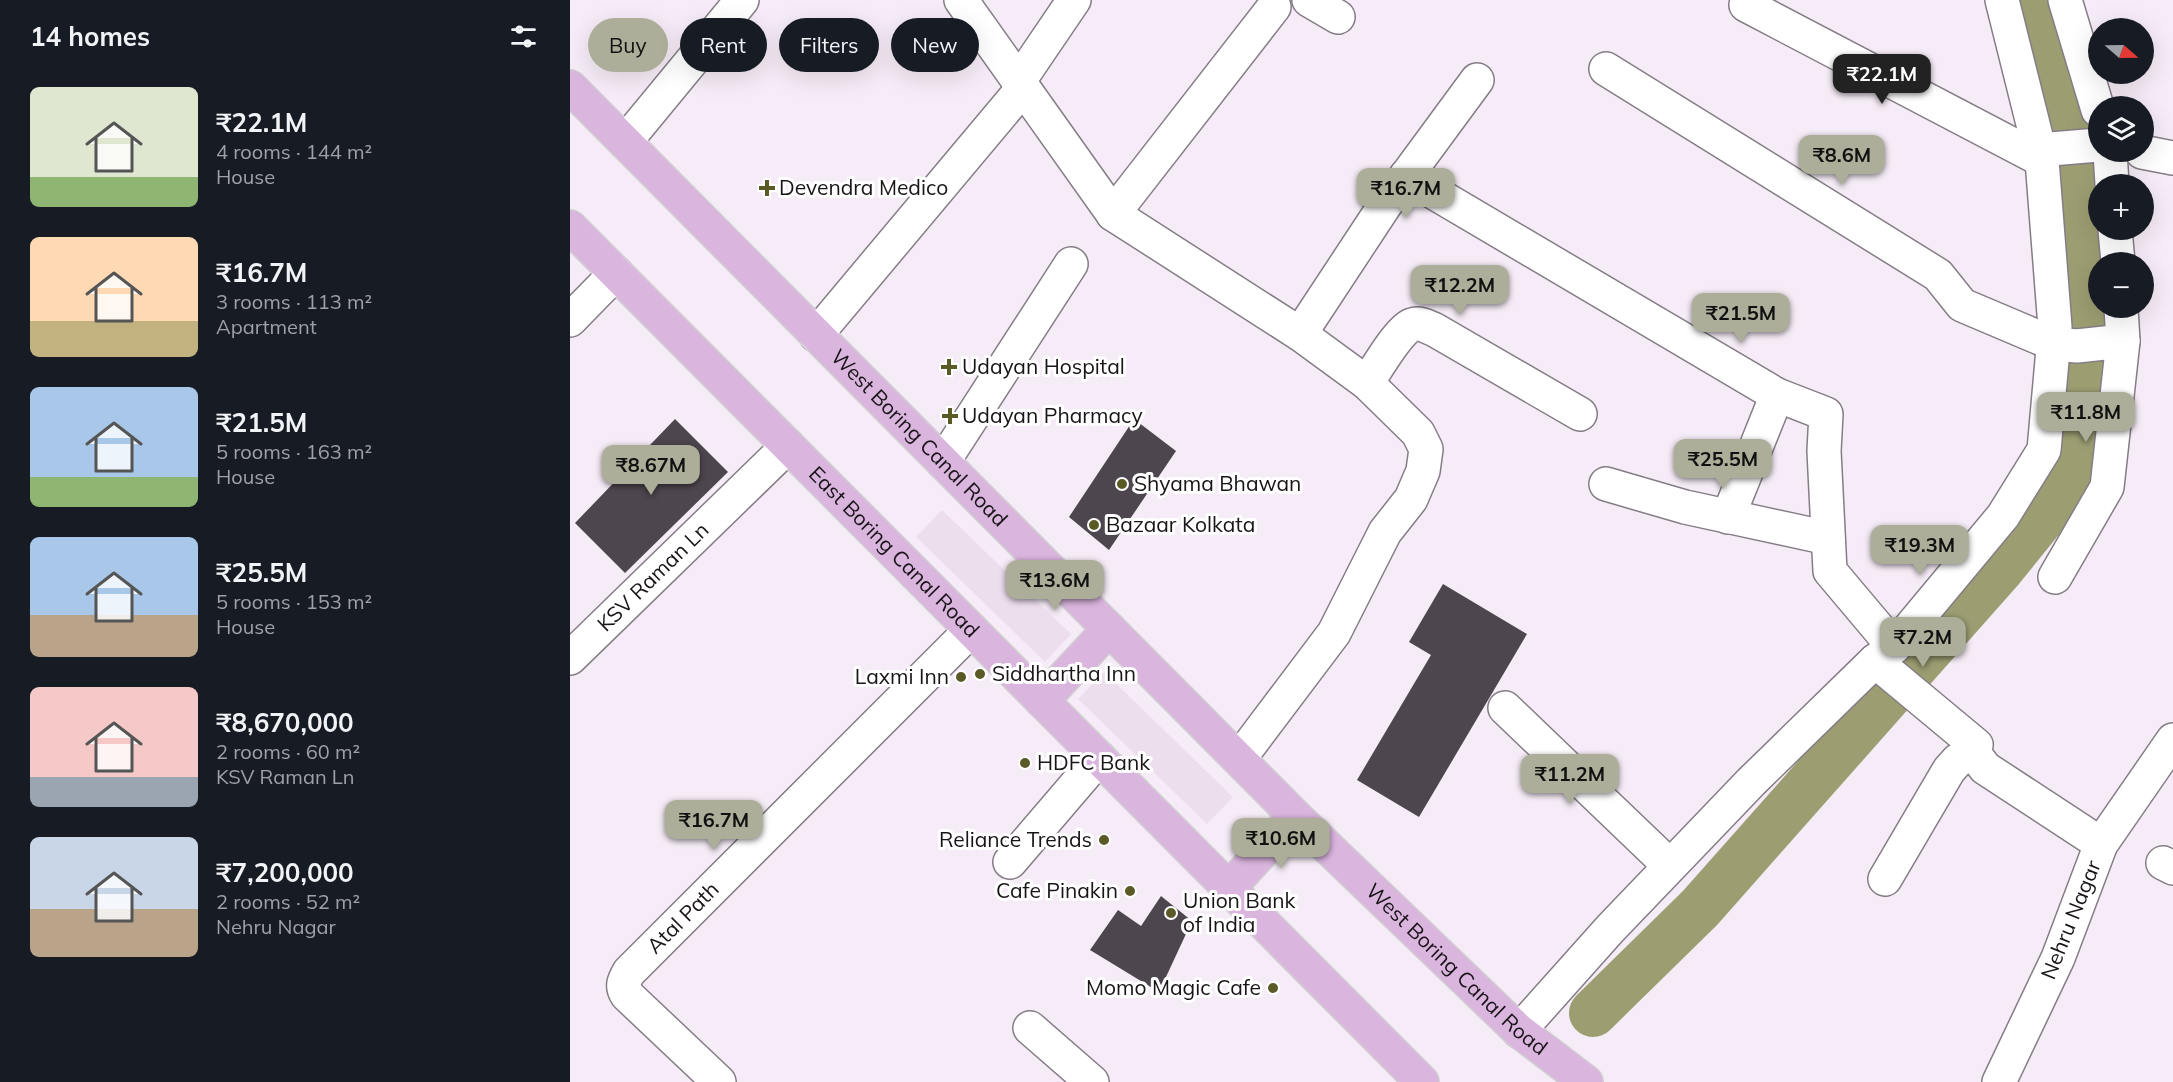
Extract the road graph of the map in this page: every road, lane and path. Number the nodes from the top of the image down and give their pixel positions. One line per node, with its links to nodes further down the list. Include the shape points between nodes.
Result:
1 (742, 0): 15 (street)
2 (961, 0): 12 (street)
3 (1074, 0): 12 (street)
4 (1309, 0): 9 (street)
5 (2002, 0): 18 (street)
6 (2065, 0): 14 (street)
7 (1746, 5): 18 (street)
8 (1274, 7): 21 (street)
9 (1338, 18)
10 (1606, 69): 30 (street, via 1938,275 1962,305)
11 (1476, 80): 20 (street)
12 (1021, 84): 21 (street); 28 (street)
13 (570, 87): 15 (main road, West Boring Canal Road)
14 (2094, 96)
15 (625, 142): 28 (main road, West Boring Canal Road)
16 (2088, 146): 18 (street)
17 (2154, 154): 19 (street)
18 (2041, 155): 30 (street, via 2055,327)
19 (2173, 158)
20 (1406, 176): 27 (street); 32 (street)
21 (1113, 214): 27 (street)
22 (570, 227): 24 (main road, East Boring Canal Road)
23 (1071, 264): 35 (street)
24 (616, 273): 26 (street); 34 (main road, East Boring Canal Road)
25 (2120, 318): 29 (street)
26 (570, 320)
27 (1300, 334): 31 (street)
28 (816, 335): 35 (main road, West Boring Canal Road)
29 (2117, 342): 30 (street); 39 (street, via 2107,487)
30 (2065, 345): 43 (street, via 2044,450 2003,516)
31 (1366, 383): 33 (street, via 1401,333 1416,324 1435,330); 49 (street, via 1418,433 1426,449 1423,471 1411,499 1385,532 1334,633)
32 (1777, 395): 37 (street); 38 (street, Nehru Nagar, via 1826,414)
33 (1580, 414)
34 (788, 446): 41 (main road, East Boring Canal Road); 42 (street, KSV Raman Ln)
35 (943, 462): 40 (main road, West Boring Canal Road)
36 (1606, 484): 37 (street)
37 (1728, 518): 38 (street)
38 (1828, 538): 43 (street, Nehru Nagar, via 1830,571)
39 (2055, 577)
40 (1109, 629): 44 (main road); 49 (main road, West Boring Canal Road)
41 (971, 630): 44 (main road, East Boring Canal Road); 59 (street, Atal Path, via 629,972 624,990 627,995)
42 (570, 658)
43 (1888, 662): 47 (street, Nehru Nagar); 53 (street, via 1751,783)
44 (1042, 701): 48 (main road, East Boring Canal Road)
45 (1505, 708): 53 (street)
46 (2173, 740): 51 (street)
47 (1975, 749): 51 (street, Nehru Nagar, via 1985,768); 54 (street, via 1949,770)
48 (1099, 758): 52 (street); 55 (main road, East Boring Canal Road)
49 (1239, 759): 50 (main road, West Boring Canal Road)
50 (1295, 816): 55 (main road); 57 (main road, West Boring Canal Road)
51 (2101, 844): 62 (street, Nehru Nagar, via 2058,958)
52 (1010, 862)
53 (1670, 866): 57 (street)
54 (1885, 879)
55 (1229, 888): 58 (main road, East Boring Canal Road)
56 (1030, 1028): 60 (street)
57 (1519, 1031): 61 (main road, West Boring Canal Road)
58 (1420, 1081)
59 (719, 1082)
60 (1092, 1082)
61 (1586, 1082)
62 (1999, 1082)

